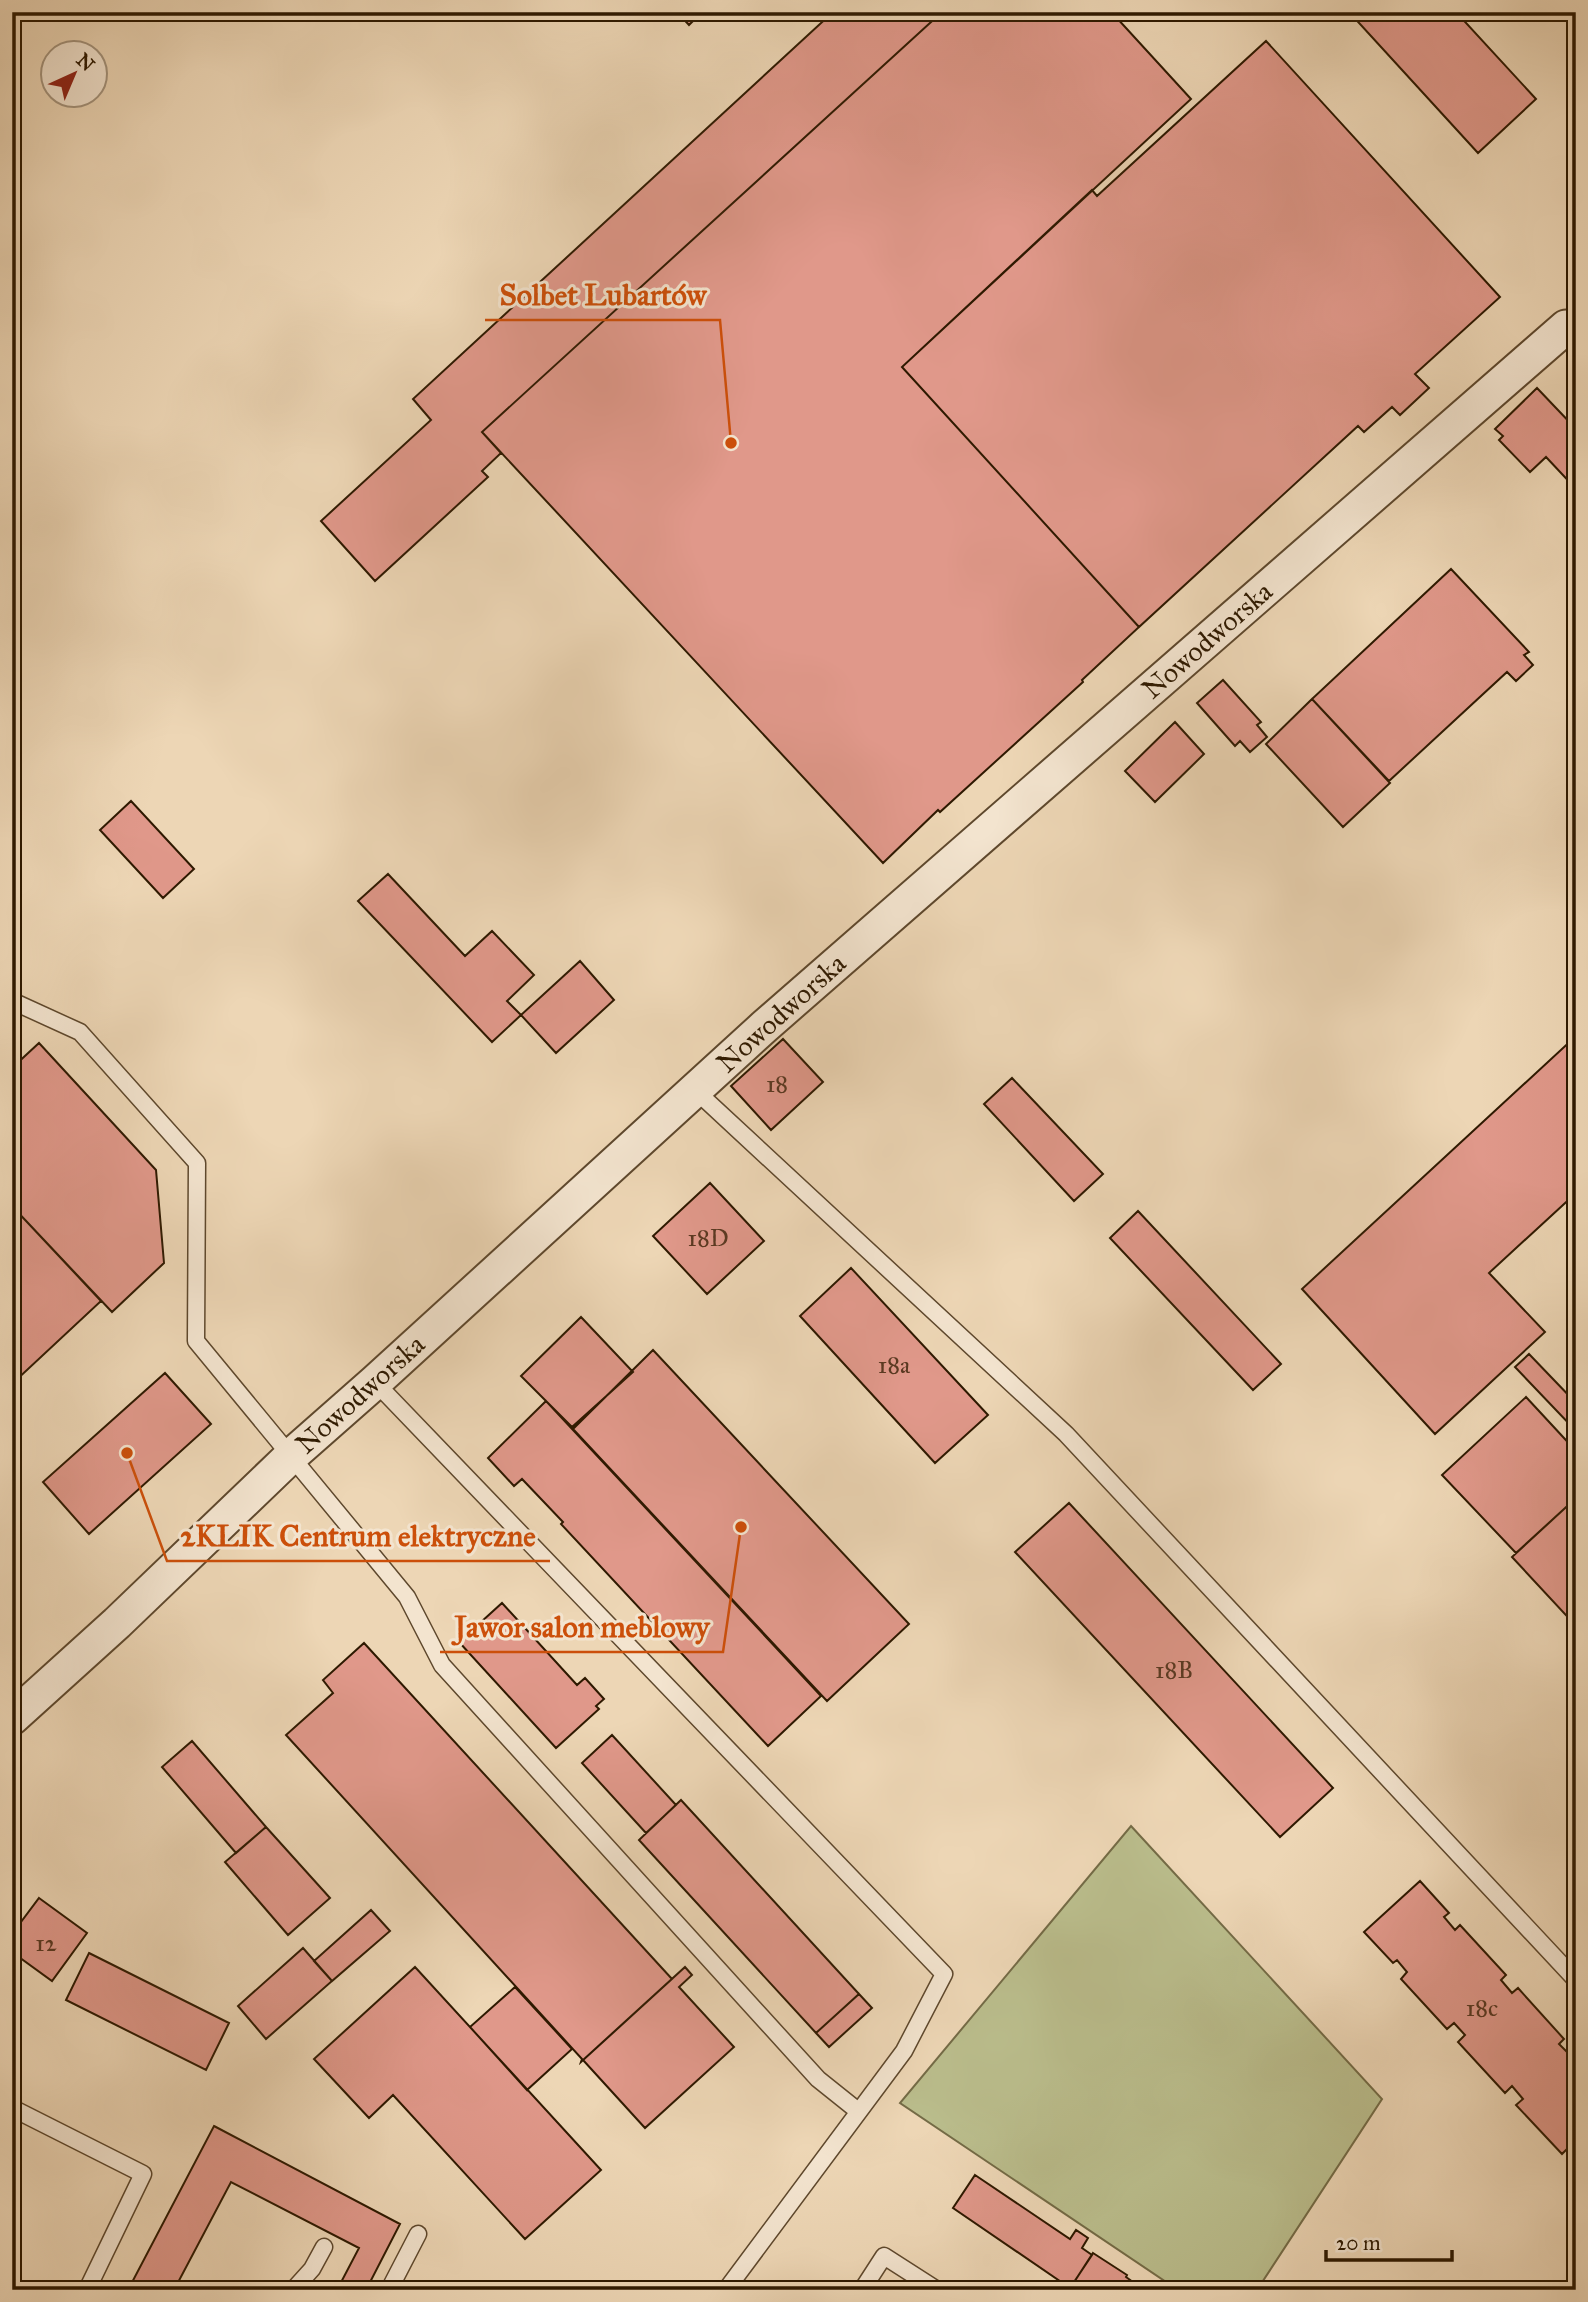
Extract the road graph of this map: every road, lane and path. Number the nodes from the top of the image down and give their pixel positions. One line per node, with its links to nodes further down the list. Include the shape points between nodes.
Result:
1 (1571, 322): 3 (street, Nowodworska)
2 (16, 1008): 5 (lane, via 80,1032 197,1164 196,1341)
3 (695, 1090): 4 (street, Nowodworska); 7 (lane, via 1066,1434)
4 (375, 1382): 5 (street, Nowodworska); 9 (lane, via 944,1974 904,2051)
5 (291, 1455): 6 (street, Nowodworska); 9 (lane, via 407,1597 442,1665 818,2079)
6 (12, 1718)
7 (1576, 1980)
8 (12, 2108): 12 (lane, via 143,2174)
9 (858, 2111): 15 (lane)
10 (418, 2234): 14 (lane)
11 (324, 2246): 13 (lane)
12 (87, 2290)
13 (293, 2290)
14 (390, 2290)
15 (726, 2290)
16 (862, 2290): 17 (lane, via 884,2256)
17 (937, 2290)

